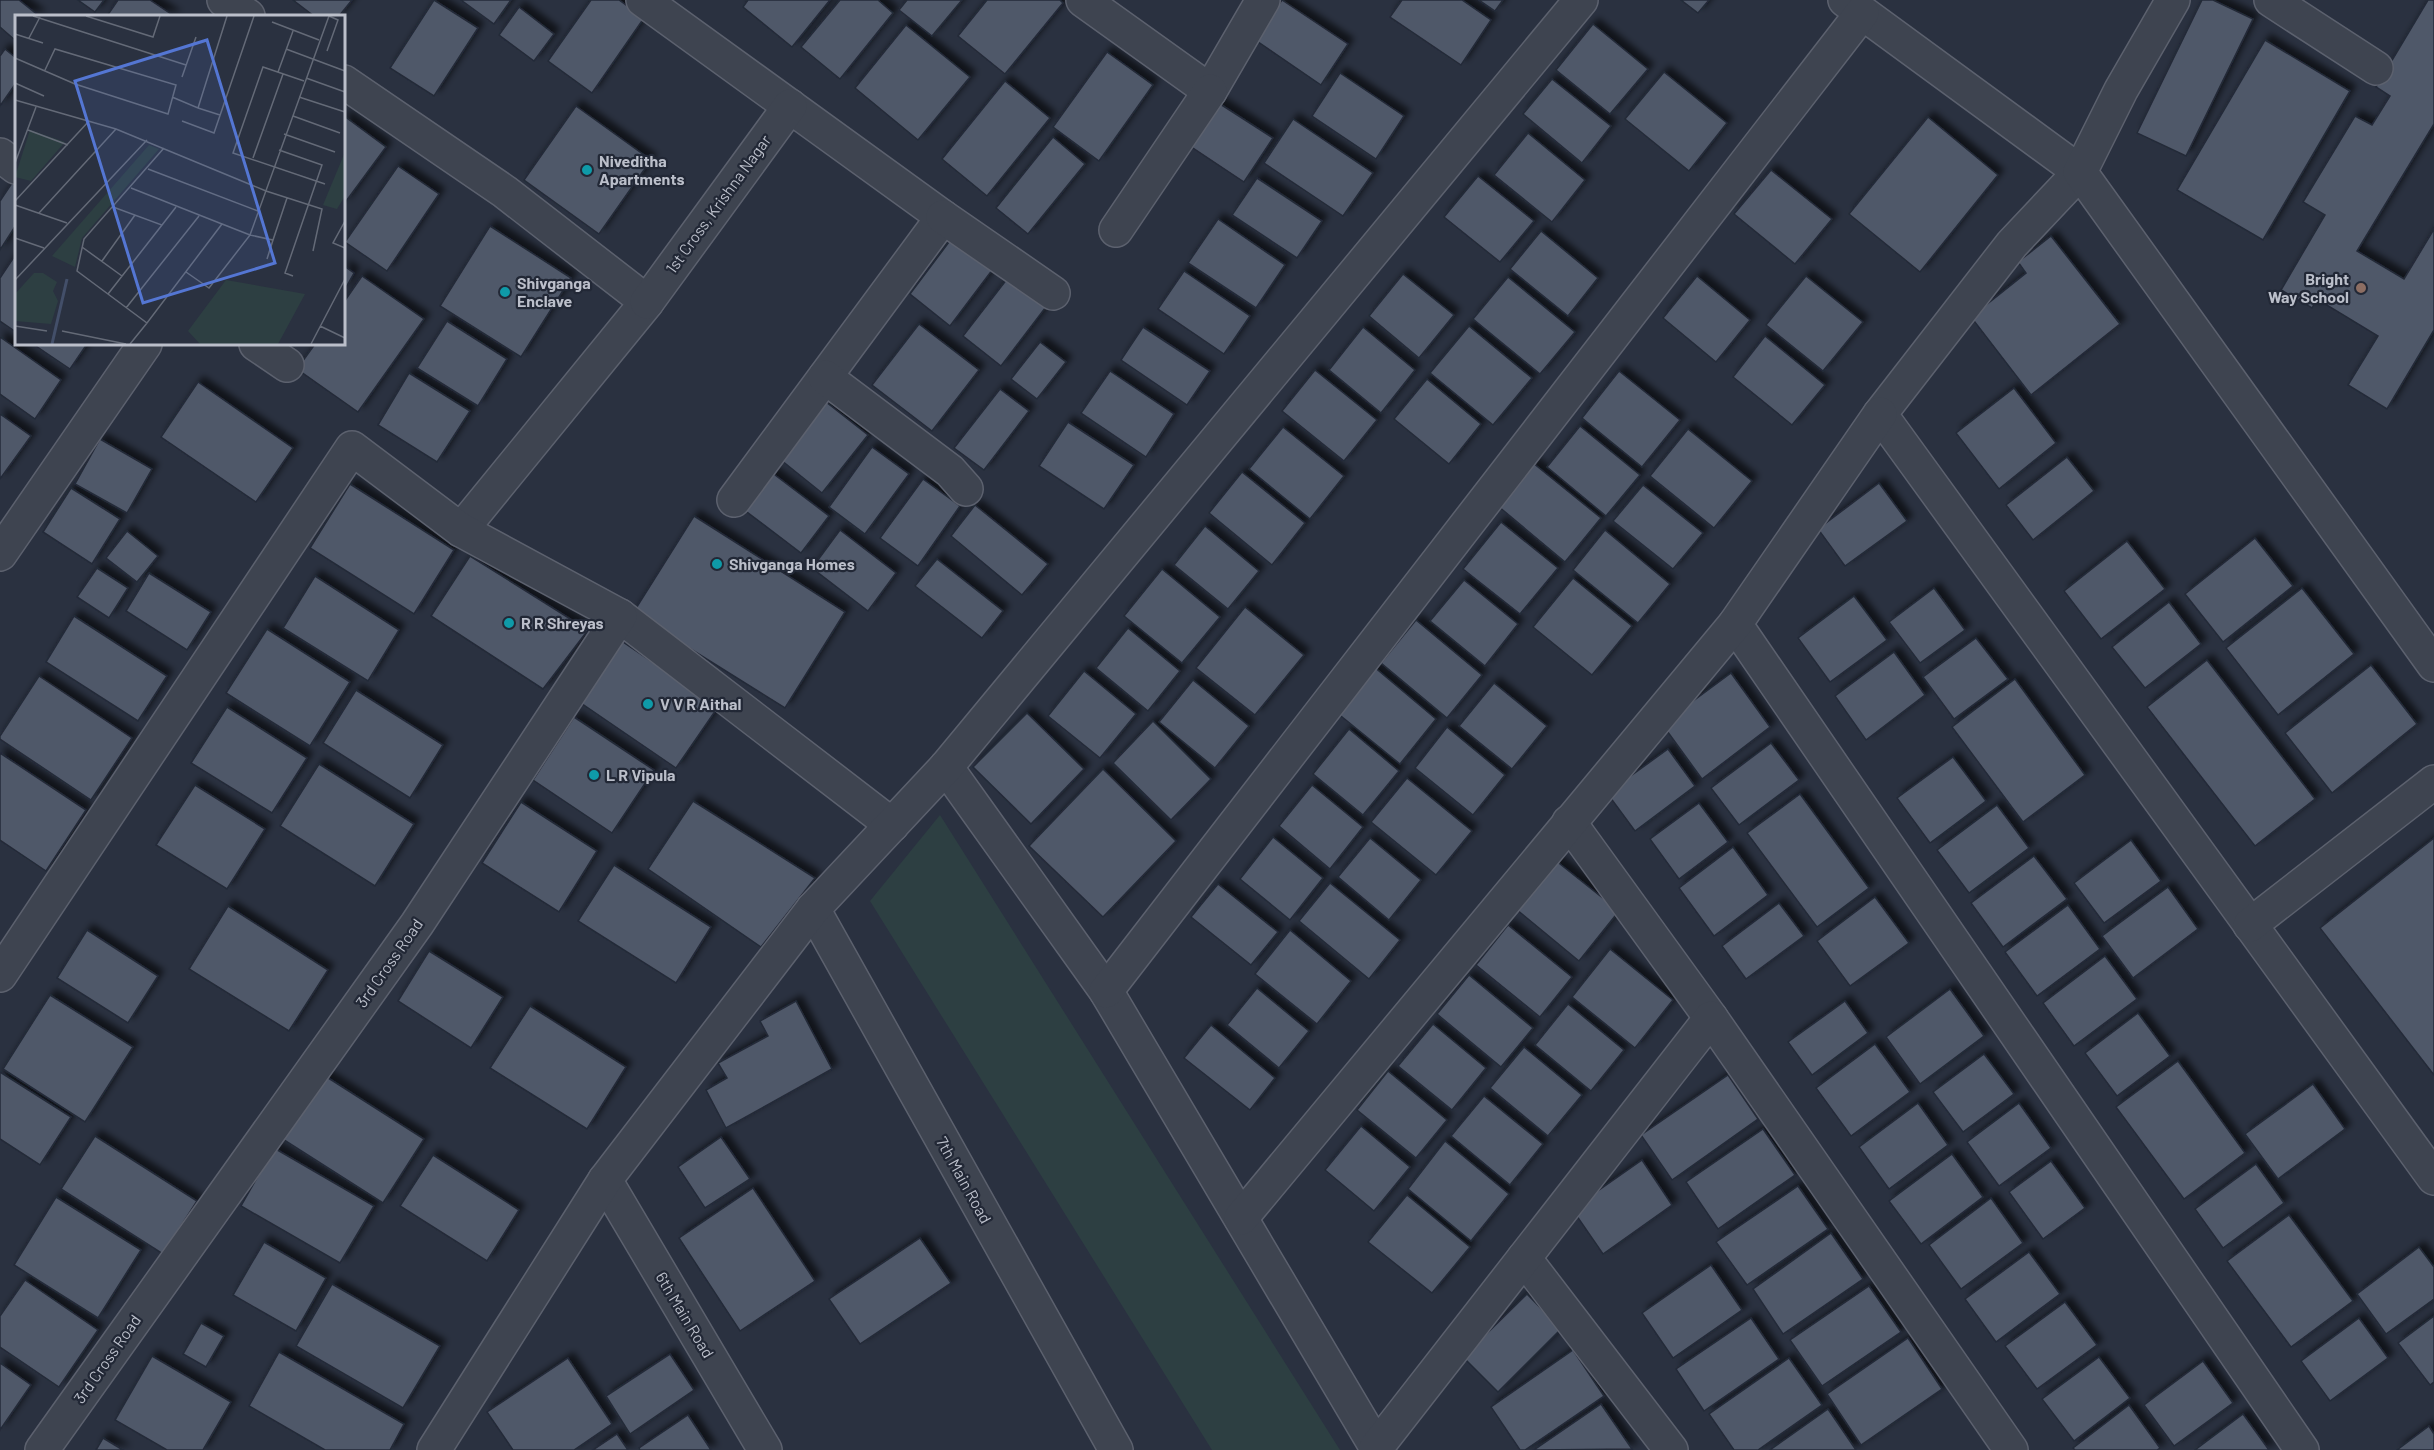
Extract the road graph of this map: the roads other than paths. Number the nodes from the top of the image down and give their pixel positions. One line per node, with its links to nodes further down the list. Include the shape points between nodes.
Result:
1 (224, 0): 9 (street)
2 (643, 0): 13 (street)
3 (1083, 0): 12 (street)
4 (1263, 0): 12 (street)
5 (1581, 0): 33 (street)
6 (2173, 0): 16 (street)
7 (2271, 0): 10 (street)
8 (1853, 6): 16 (street); 40 (street)
9 (246, 15)
10 (2376, 68)
11 (345, 83): 20 (street, via 505,192)
12 (1210, 91): 18 (street)
13 (790, 106): 17 (street); 20 (street, 1st Cross, Krishna Nagar)
14 (0, 154): 15 (street)
15 (15, 166)
16 (2080, 172): 25 (street, via 2012,244); 32 (street)
17 (943, 217): 19 (street); 24 (street)
18 (1116, 230)
19 (1053, 293)
20 (647, 302): 28 (street, 1st Cross, Krishna Nagar)
21 (144, 345): 29 (street)
22 (257, 345): 23 (street)
23 (287, 365)
24 (825, 377): 26 (street, via 950,471); 27 (street)
25 (1880, 414): 31 (street); 38 (street)
26 (966, 489)
27 (734, 500)
28 (461, 530): 30 (street); 39 (street, via 352,448)
29 (0, 554)
30 (620, 616): 36 (street); 48 (street, 3rd Cross Road, via 417,924)
31 (1735, 624): 35 (street); 53 (street)
32 (2434, 665)
33 (946, 767): 36 (street); 40 (street)
34 (2434, 782): 38 (street)
35 (1569, 822): 41 (street); 44 (street)
36 (892, 825): 37 (street)
37 (813, 909): 43 (street); 50 (street, 7th Main Road)
38 (2250, 925): 42 (street)
39 (0, 975)
40 (1106, 991): 44 (street)
41 (1711, 1018): 45 (street); 52 (street)
42 (2434, 1178)
43 (605, 1180): 46 (street); 49 (street, 6th Main Road)
44 (1241, 1218): 47 (street)
45 (1524, 1258): 47 (street); 51 (street)
46 (448, 1442)
47 (1377, 1449)
48 (42, 1450)
49 (765, 1450)
50 (1116, 1450)
51 (1671, 1450)
52 (2011, 1450)
53 (2301, 1450)

